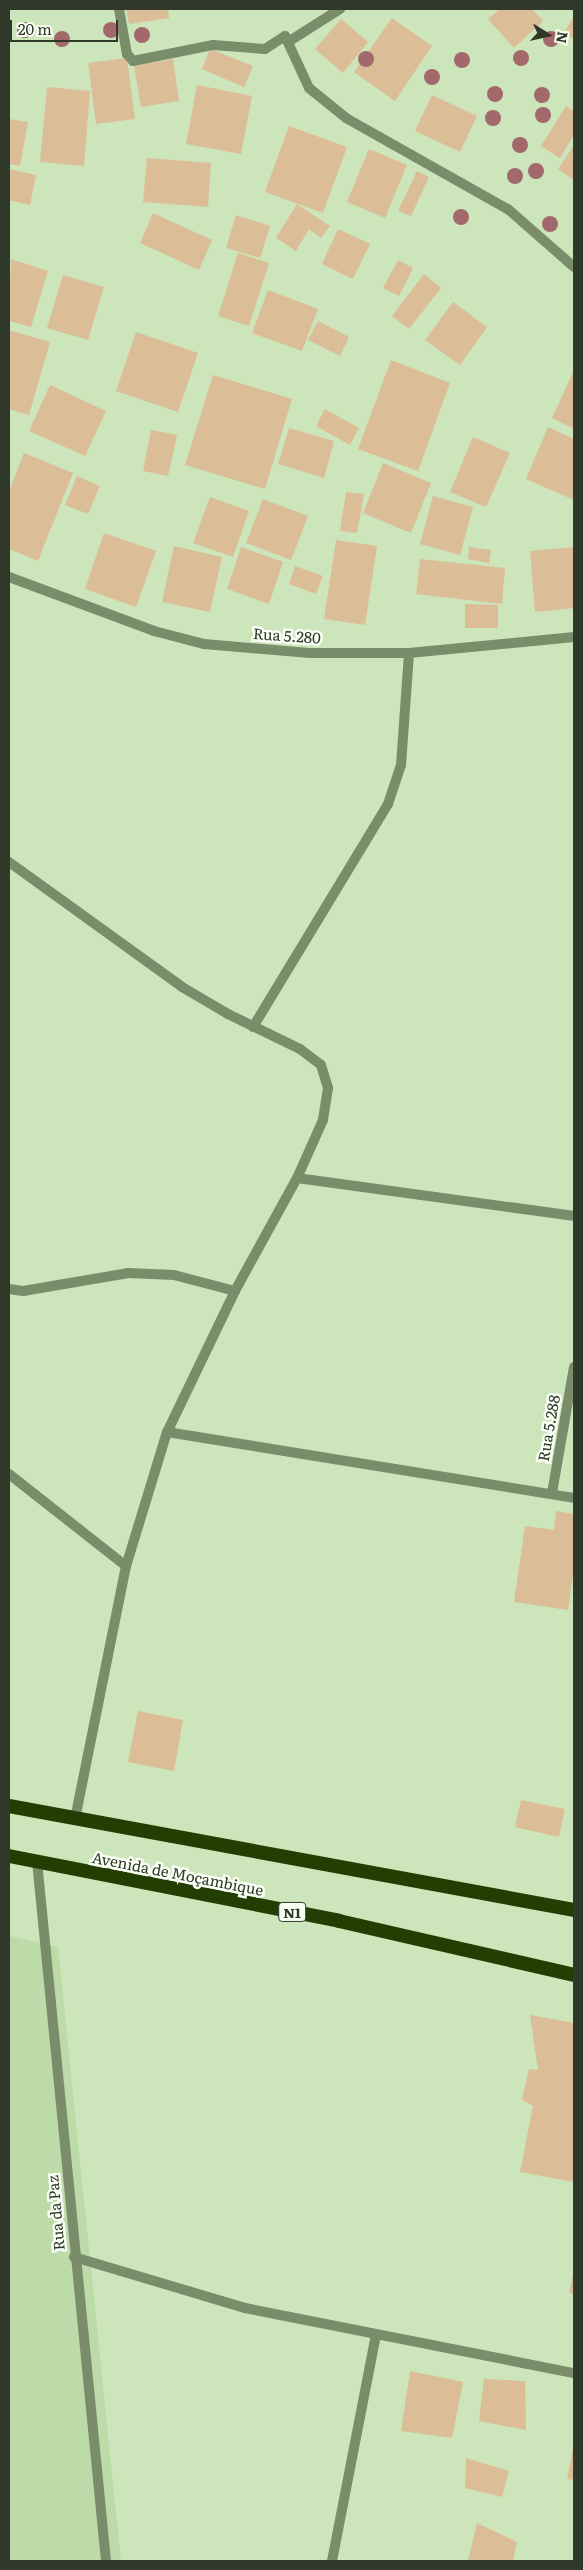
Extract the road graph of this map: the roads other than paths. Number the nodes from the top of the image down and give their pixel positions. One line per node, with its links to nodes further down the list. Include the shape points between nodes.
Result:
1 (120, 9): 3 (street, via 127,54 133,61 213,45 265,49 285,36)
2 (340, 9): 3 (street)
3 (288, 42): 4 (street, via 309,88 346,118 509,210)
4 (574, 267)
5 (9, 577): 7 (street, Rua 5.280, via 154,630 204,644 310,653)
6 (574, 637): 7 (street, Rua 5.280)
7 (409, 653): 9 (street, via 401,765 388,804)
8 (9, 862): 9 (street, via 182,987)
9 (253, 1027): 10 (street, via 300,1048 321,1065 328,1088 323,1120)
10 (298, 1178): 11 (street); 13 (street)
11 (574, 1216)
12 (9, 1289): 13 (street, via 23,1291 128,1272 174,1275)
13 (235, 1292): 15 (street)
14 (574, 1367): 17 (street, Rua 5.288)
15 (167, 1432): 17 (street); 19 (street)
16 (9, 1474): 19 (street)
17 (552, 1494): 18 (street)
18 (574, 1498)
19 (126, 1566): 21 (street)
20 (9, 1806): 21 (highway)
21 (76, 1819): 24 (highway)
22 (9, 1856): 23 (highway, Avenida de Moçambique / N1)
23 (37, 1861): 25 (highway, Avenida de Moçambique / N1, via 339,1922); 26 (street, Rua da Paz)
24 (574, 1910)
25 (574, 1975)
26 (74, 2257): 27 (street, via 245,2308); 29 (street, Rua da Paz)
27 (376, 2335): 28 (street); 30 (street)
28 (574, 2373)
29 (106, 2561)
30 (332, 2561)

